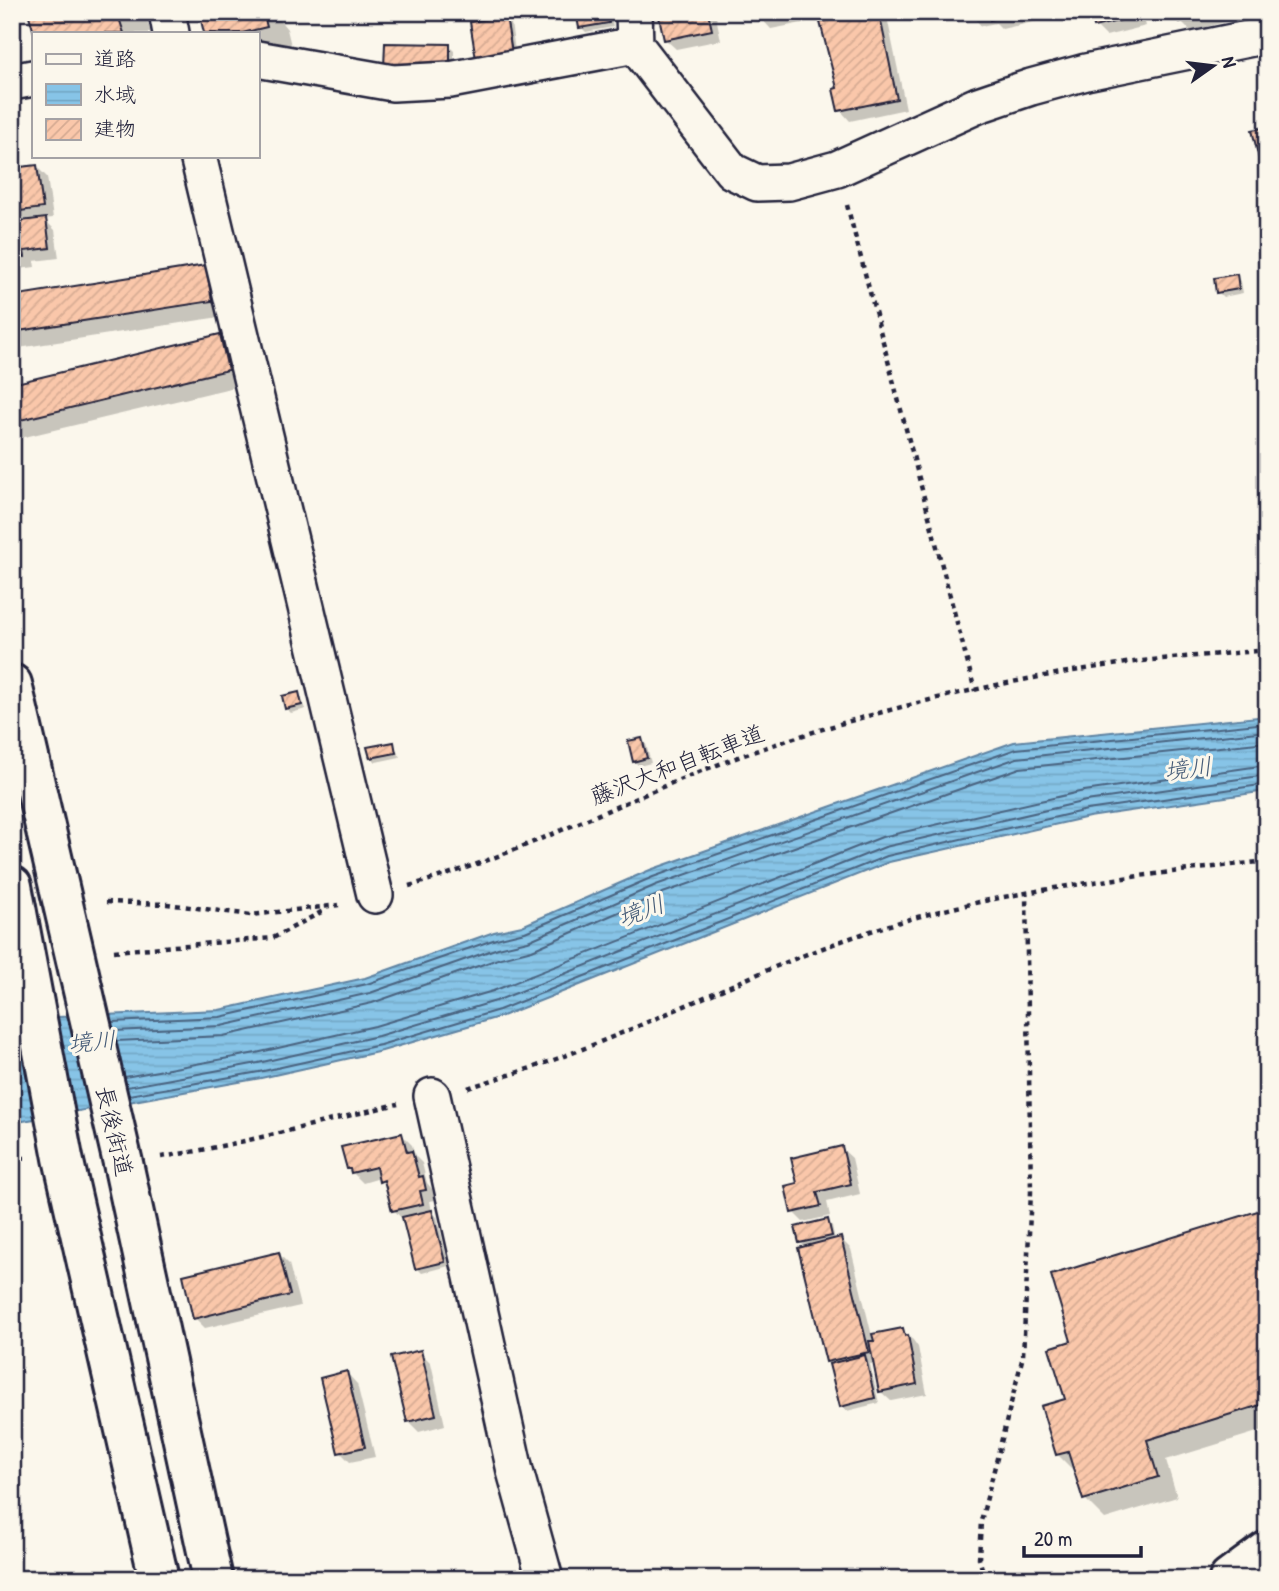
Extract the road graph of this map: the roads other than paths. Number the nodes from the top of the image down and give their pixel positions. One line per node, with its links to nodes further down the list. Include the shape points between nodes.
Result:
1 (167, 12): 3 (street)
2 (634, 29): 4 (street, via 732,170 757,183 789,183 837,169 978,105 1031,87); 5 (street, via 450,80 393,83)
3 (171, 32)
4 (1267, 35)
5 (259, 59)
6 (32, 78): 7 (street)
7 (12, 82)
8 (198, 158): 11 (street)
9 (12, 684): 15 (main road, 長後街道, via 121,1153)
10 (12, 886): 14 (main road, via 63,1158)
11 (374, 895)
12 (432, 1096): 16 (street, via 515,1471)
13 (1267, 1551): 17 (main road)
14 (159, 1579)
15 (213, 1579)
16 (545, 1579)
17 (1229, 1579)

